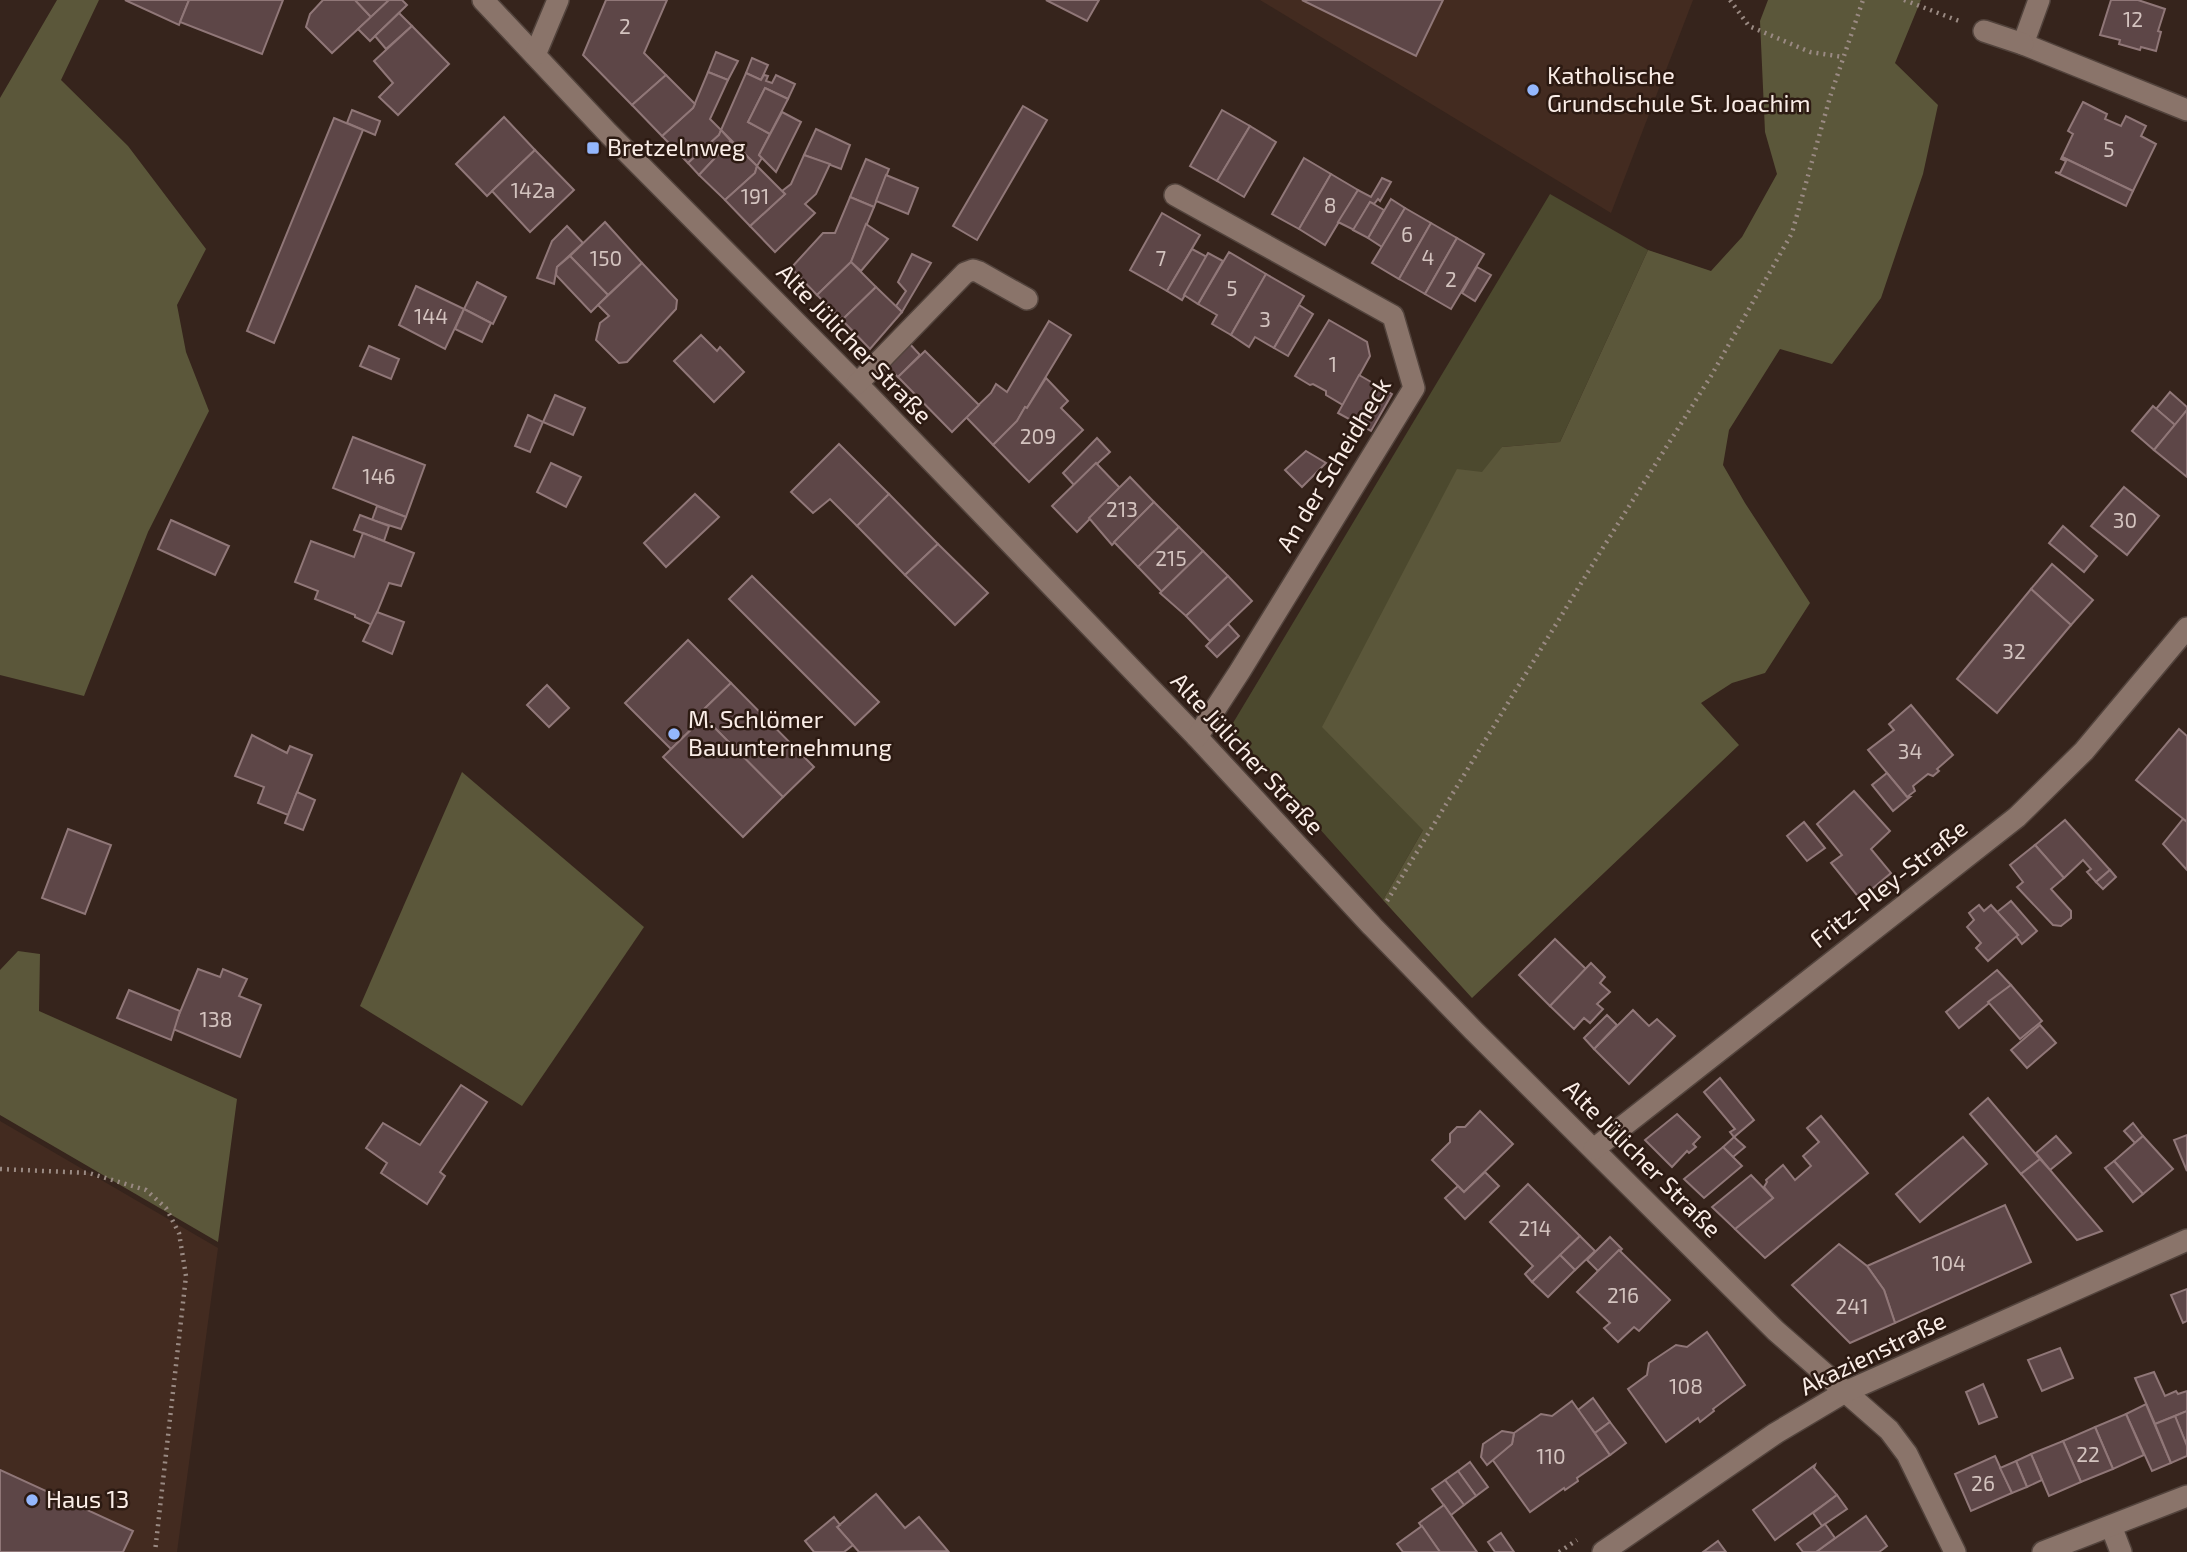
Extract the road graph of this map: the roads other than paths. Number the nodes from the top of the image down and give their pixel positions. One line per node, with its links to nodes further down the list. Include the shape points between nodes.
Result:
1 (483, 0): 6 (street, Alte Jülicher Straße)
2 (558, 0): 6 (street)
3 (2039, 0): 5 (street)
4 (1984, 31): 5 (street)
5 (2023, 44): 7 (street)
6 (535, 55): 10 (street, Alte Jülicher Straße)
7 (2187, 110)
8 (1175, 195): 12 (street, An der Scheidheck, via 1393,316 1414,388)
9 (1027, 299): 10 (street, via 979,272 965,273)
10 (857, 384): 12 (street, Alte Jülicher Straße)
11 (2187, 628): 13 (street, Fritz-Pley-Straße, via 2084,751 2017,817)
12 (1197, 737): 13 (street, Alte Jülicher Straße, via 1372,926)
13 (1594, 1149): 15 (street, Alte Jülicher Straße, via 1776,1331)
14 (2187, 1240): 15 (street, Akazienstraße)
15 (1845, 1392): 18 (street, Akazienstraße, via 1776,1433); 19 (street, Alte Jülicher Straße, via 1889,1430 1907,1454)
16 (2187, 1496): 17 (street)
17 (2110, 1526): 20 (street); 21 (street)
18 (1604, 1552)
19 (1955, 1552)
20 (2043, 1552)
21 (2121, 1552)

